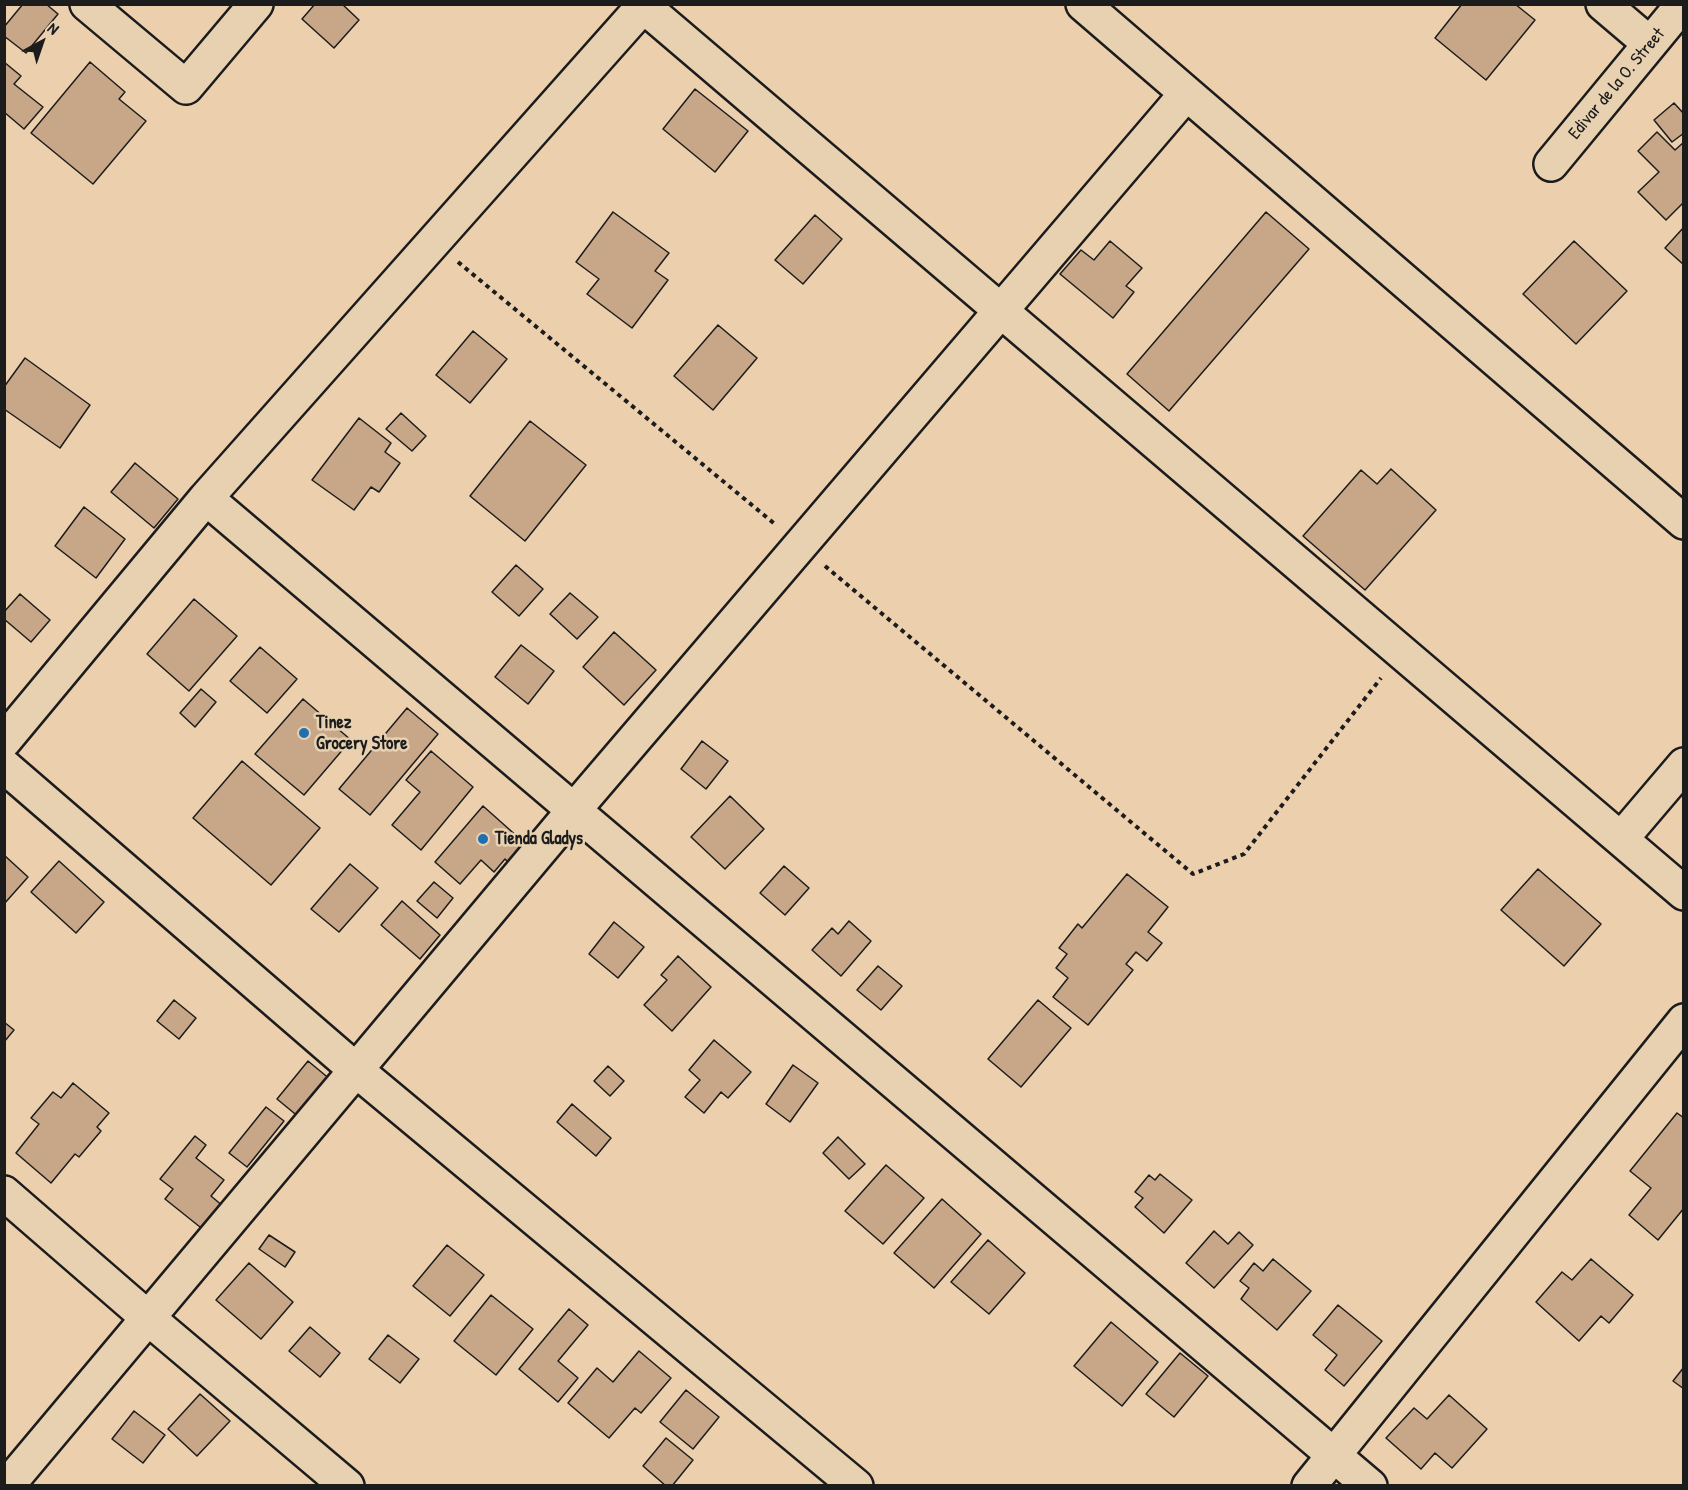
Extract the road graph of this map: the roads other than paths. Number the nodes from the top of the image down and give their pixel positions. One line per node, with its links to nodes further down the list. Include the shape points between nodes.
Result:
1 (87, 4): 2 (street, via 186,87)
2 (256, 4)
3 (1083, 4): 8 (street)
4 (1603, 4): 7 (street)
5 (1683, 4): 7 (street, Edivar de la O. Street)
6 (643, 5): 10 (street); 11 (street)
7 (1650, 44): 9 (street, Edivar de la O. Street)
8 (1186, 94): 10 (street); 12 (street)
9 (1551, 164)
10 (1000, 311): 16 (street); 17 (street)
11 (206, 498): 13 (street); 16 (street)
12 (1683, 522)
13 (4, 741)
14 (4, 765): 20 (street)
15 (1683, 765): 17 (street)
16 (574, 810): 20 (street); 23 (street)
17 (1621, 839): 18 (street)
18 (1683, 893)
19 (1683, 1021): 23 (street)
20 (356, 1070): 22 (street); 26 (street)
21 (4, 1193): 22 (street)
22 (148, 1318): 24 (street); 25 (street)
23 (1334, 1455): 27 (street); 28 (street)
24 (7, 1485)
25 (347, 1485)
26 (856, 1485)
27 (1308, 1485)
28 (1370, 1485)

